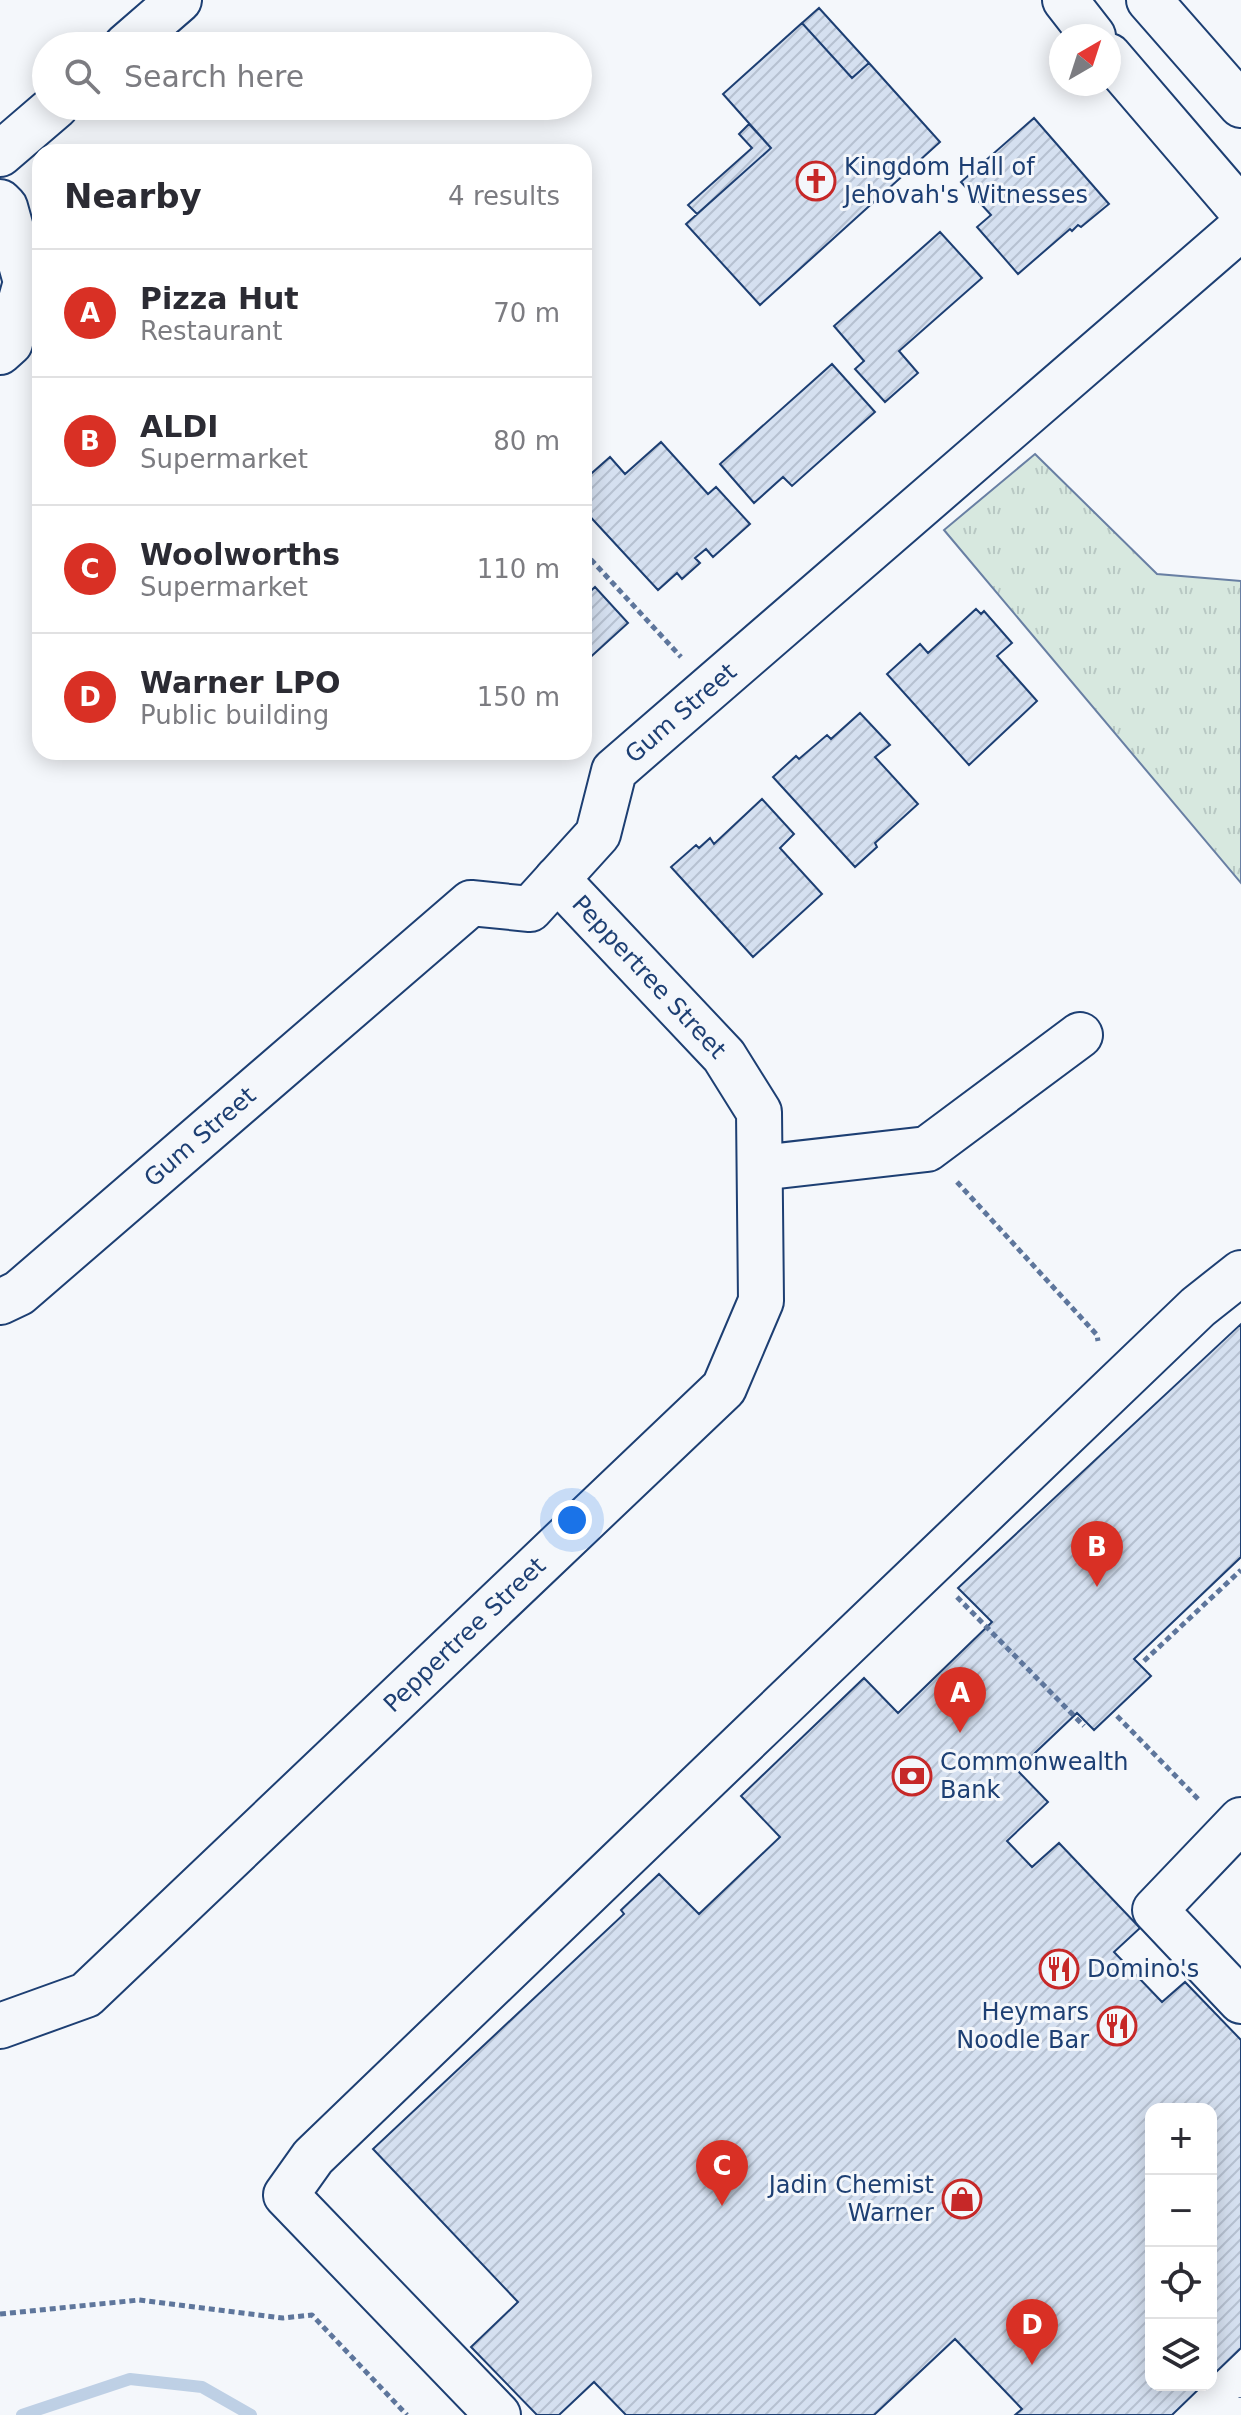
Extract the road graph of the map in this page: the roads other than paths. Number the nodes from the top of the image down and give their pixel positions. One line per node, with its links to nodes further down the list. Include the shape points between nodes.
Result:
1 (179, 0): 5 (street)
2 (1065, 0): 4 (street)
3 (1149, 0): 7 (street)
4 (1084, 24)
5 (142, 32)
6 (1121, 70): 11 (street)
7 (1241, 105)
8 (40, 120): 9 (street)
9 (0, 154)
10 (0, 202): 13 (street, via 26,282)
11 (1241, 210)
12 (1241, 228): 14 (street, Gum Street, via 614,771 598,834)
13 (17, 329)
14 (557, 879): 16 (street, Peppertree Street, via 724,1056 759,1112); 18 (street, Gum Street, via 530,909 471,903 19,1293)
15 (1080, 1035): 16 (street, via 927,1149)
16 (760, 1168): 21 (street, Peppertree Street, via 761,1301 724,1388 86,1995)
17 (1241, 1273): 22 (street, via 1198,1307 516,1960 313,2157 286,2195)
18 (0, 1302)
19 (1234, 1827): 20 (street, via 1155,1910)
20 (1241, 2001)
21 (0, 2026)
22 (498, 2415)

